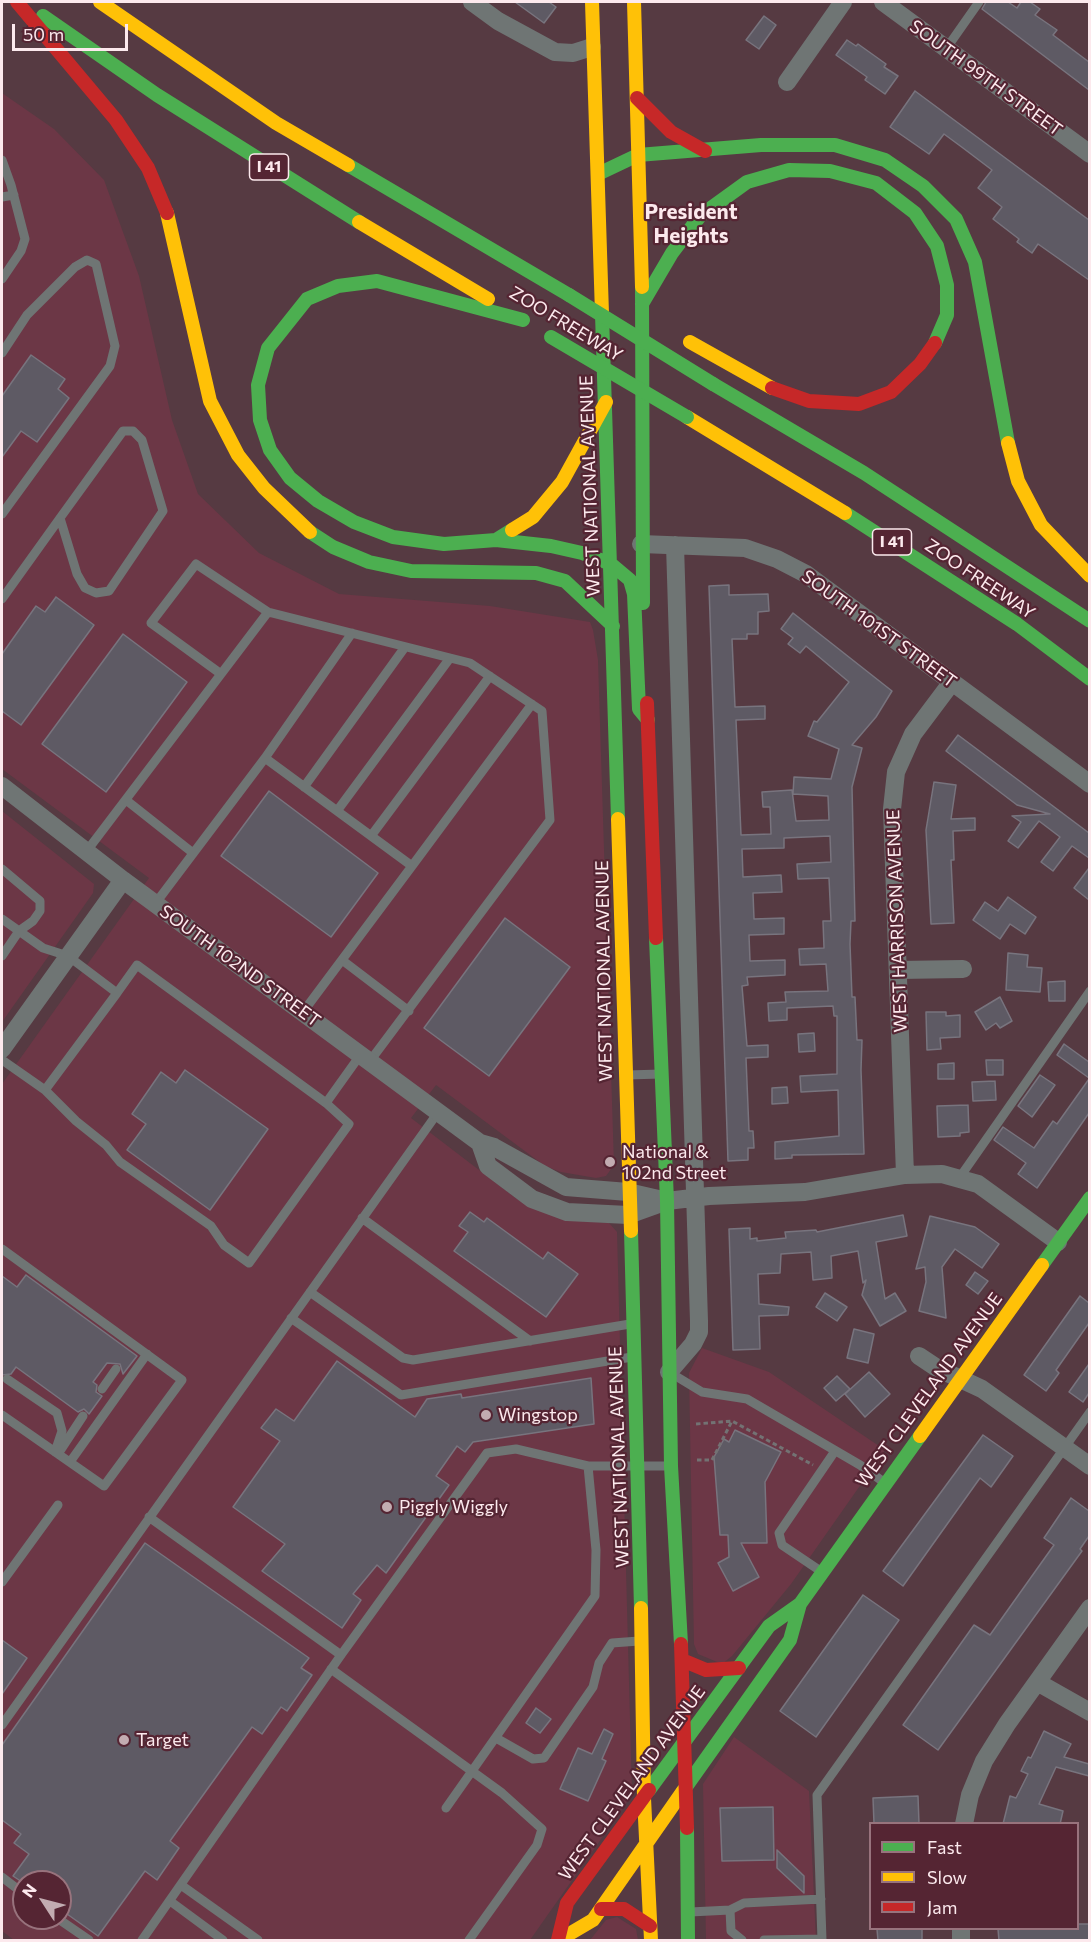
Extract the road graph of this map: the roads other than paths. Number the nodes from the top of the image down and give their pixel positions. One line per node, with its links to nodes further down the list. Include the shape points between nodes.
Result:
1 (17, 2): 39 (main road, via 116,120 148,168 167,212 210,401 237,455 264,488 302,527 333,547 369,562 411,572 536,573 565,581)
2 (23, 2): 24 (main road, ZOO FREEWAY / I 41, via 157,95 304,189)
3 (100, 2): 22 (main road, ZOO FREEWAY / I 41, via 276,123)
4 (472, 2): 10 (street, via 555,52 573,53)
5 (592, 2): 10 (main road, WEST NATIONAL AVENUE)
6 (634, 2): 13 (main road)
7 (843, 2): 12 (street)
8 (883, 2): 11 (street, SOUTH 99TH STREET)
9 (979, 2): 11 (lane)
10 (592, 47): 18 (main road, WEST NATIONAL AVENUE)
11 (946, 49): 16 (street, SOUTH 99TH STREET)
12 (787, 81)
13 (637, 98): 14 (main road, via 671,132); 15 (main road)
14 (705, 152): 15 (main road); 35 (main road, via 761,145 835,145 885,160 923,186 956,219 975,262 1018,481 1041,525)
15 (638, 154): 18 (main road); 23 (main road)
16 (1089, 154)
17 (2, 160): 19 (lane)
18 (598, 174): 28 (main road, WEST NATIONAL AVENUE)
19 (14, 195): 20 (lane); 21 (lane, via 25,239)
20 (2, 197)
21 (2, 279)
22 (569, 295): 25 (main road, bridge); 38 (main road, ZOO FREEWAY / I 41, bridge, via 864,473)
23 (642, 304): 26 (main road, via 672,253 700,216 747,182 789,170 830,171 876,183 915,213 937,246 947,285 947,315 938,339 921,364 891,392 860,404 809,401 768,387); 32 (main road)
24 (537, 328): 31 (main road, via 377,281 338,286 307,299 289,320 268,348 258,385 260,420 270,450 290,478 318,501 354,522 393,537 444,544); 45 (main road, ZOO FREEWAY / I 41, bridge, via 870,528 1017,624)
25 (657, 329)
26 (685, 340)
27 (2, 354): 29 (lane, via 27,315 75,267 87,260 96,264 115,346 110,366)
28 (606, 402): 31 (main road, via 562,482 533,517); 34 (main road, WEST NATIONAL AVENUE)
29 (2, 514)
30 (60, 518): 30 (lane, via 123,431 133,431 142,440 163,512 109,591 96,593 85,588); 36 (lane)
31 (496, 540): 34 (main road, via 582,552)
32 (641, 544): 33 (street, SOUTH 101ST STREET); 48 (main road)
33 (675, 545): 46 (street, SOUTH 101ST STREET, via 745,548 777,559 806,574); 85 (street)
34 (611, 564): 39 (main road, WEST NATIONAL AVENUE); 48 (main road, via 630,580 634,594 639,709)
35 (1089, 576)
36 (2, 599)
37 (268, 612): 40 (lane); 43 (lane); 43 (lane, via 196,564 151,623)
38 (1089, 621)
39 (613, 626): 77 (main road, WEST NATIONAL AVENUE)
40 (352, 633): 41 (lane); 49 (lane)
41 (405, 647): 42 (lane); 52 (lane)
42 (450, 658): 44 (lane, via 470,663); 54 (lane)
43 (221, 674): 53 (lane)
44 (490, 676): 47 (lane); 55 (lane)
45 (1089, 679)
46 (952, 682): 50 (street, SOUTH 101ST STREET); 68 (street, WEST HARRISON AVENUE, via 913,734 896,772 892,809)
47 (532, 704): 58 (lane); 72 (lane, via 542,711 550,820)
48 (648, 720): 76 (main road)
49 (265, 758): 52 (lane); 57 (lane)
50 (1089, 784)
51 (2, 786): 56 (street, SOUTH 102ND STREET)
52 (304, 787): 54 (lane)
53 (126, 800): 56 (lane); 57 (lane)
54 (337, 812): 55 (lane)
55 (371, 836): 58 (lane)
56 (86, 852): 60 (street, SOUTH 102ND STREET)
57 (193, 853): 61 (lane)
58 (412, 866): 66 (lane)
59 (2, 869): 63 (lane, via 40,901 40,911 33,921)
60 (123, 880): 61 (street, SOUTH 102ND STREET); 65 (street)
61 (155, 904): 71 (street, SOUTH 102ND STREET)
62 (2, 919): 63 (lane)
63 (19, 931): 64 (lane); 65 (lane, via 43,948)
64 (2, 956)
65 (68, 956): 70 (lane); 73 (street)
66 (342, 960): 71 (lane); 72 (lane)
67 (963, 969): 68 (street)
68 (899, 970): 82 (street, WEST HARRISON AVENUE)
69 (1089, 992): 83 (lane)
70 (117, 993): 78 (lane); 79 (lane, via 137,964)
71 (303, 1011): 74 (street, SOUTH 102ND STREET)
72 (409, 1011): 74 (lane)
73 (2, 1049)
74 (366, 1057): 79 (lane); 80 (street, SOUTH 102ND STREET)
75 (2, 1060): 78 (lane)
76 (662, 1074): 77 (lane); 87 (main road)
77 (624, 1075): 84 (main road, WEST NATIONAL AVENUE)
78 (45, 1090): 79 (lane, via 120,1162 211,1227 224,1245 249,1263 349,1124)
79 (326, 1103)
80 (439, 1111): 81 (street, SOUTH 102ND STREET); 89 (lane)
81 (480, 1143): 84 (street, SOUTH 102ND STREET, via 566,1187); 88 (street, SOUTH 102ND STREET, via 488,1166 531,1199 567,1212)
82 (905, 1176): 83 (street, SOUTH 102ND STREET); 85 (street, SOUTH 102ND STREET, via 805,1192)
83 (960, 1177): 90 (street, SOUTH 102ND STREET, via 994,1194)
84 (628, 1192): 87 (street, SOUTH 102ND STREET); 88 (main road, WEST NATIONAL AVENUE)
85 (696, 1198): 87 (street, SOUTH 102ND STREET); 100 (street, via 699,1332)
86 (1089, 1198): 90 (main road, WEST CLEVELAND AVENUE)
87 (667, 1201): 88 (street, SOUTH 102ND STREET); 100 (main road)
88 (628, 1215): 94 (main road, WEST NATIONAL AVENUE)
89 (362, 1218): 92 (lane); 95 (lane)
90 (1058, 1242): 101 (main road, WEST CLEVELAND AVENUE)
91 (2, 1249): 96 (lane, via 131,1347)
92 (309, 1292): 93 (lane); 95 (lane, via 403,1358 413,1360)
93 (291, 1318): 98 (lane, via 401,1395); 117 (lane)
94 (633, 1324): 95 (lane); 98 (main road, WEST NATIONAL AVENUE)
95 (530, 1341)
96 (147, 1354): 110 (lane); 110 (lane, via 182,1380 104,1486)
97 (919, 1356): 101 (street)
98 (634, 1357): 114 (main road, WEST NATIONAL AVENUE)
99 (116, 1369): 103 (lane)
100 (669, 1372): 108 (lane, via 702,1392 747,1399); 112 (main road)
101 (960, 1378): 107 (street, via 982,1389); 115 (main road, WEST CLEVELAND AVENUE)
102 (7, 1380): 109 (lane, via 57,1413 63,1431)
103 (102, 1389)
104 (1089, 1412): 107 (lane)
105 (2, 1415): 109 (lane)
106 (83, 1416): 109 (lane)
107 (1064, 1448): 113 (street); 139 (lane, via 818,1795)
108 (835, 1451): 115 (lane); 118 (lane, via 779,1533 782,1545)
109 (56, 1453): 110 (lane)
110 (70, 1462)
111 (588, 1466): 114 (lane); 123 (lane, via 516,1449 488,1453); 130 (lane, via 596,1550 594,1596)
112 (670, 1466): 114 (lane); 124 (main road)
113 (1089, 1466)
114 (638, 1467): 122 (main road, WEST NATIONAL AVENUE)
115 (885, 1483): 118 (main road, WEST CLEVELAND AVENUE)
116 (58, 1505): 119 (lane)
117 (149, 1517): 123 (lane); 129 (lane)
118 (822, 1572): 120 (main road, WEST CLEVELAND AVENUE)
119 (2, 1582)
120 (800, 1604): 125 (main road, WEST CLEVELAND AVENUE, via 770,1626); 133 (main road, WEST CLEVELAND AVENUE, via 789,1640)
121 (1089, 1608): 127 (street)
122 (641, 1640): 130 (lane, via 612,1643 599,1663 593,1687 544,1758 533,1759); 134 (main road, WEST NATIONAL AVENUE)
123 (341, 1655): 126 (lane)
124 (682, 1660): 125 (main road, via 706,1670); 131 (main road)
125 (739, 1668): 131 (main road, WEST CLEVELAND AVENUE)
126 (331, 1669): 132 (lane); 138 (lane)
127 (1036, 1682): 128 (street); 136 (street, via 984,1761)
128 (1089, 1712)
129 (2, 1725)
130 (496, 1738): 132 (lane)
131 (686, 1740): 133 (main road); 134 (main road, WEST CLEVELAND AVENUE)
132 (472, 1772): 135 (lane); 151 (lane, via 542,1829 537,1845)
133 (687, 1784): 137 (main road, WEST CLEVELAND AVENUE); 143 (main road)
134 (644, 1798): 137 (main road, WEST NATIONAL AVENUE); 152 (main road, WEST CLEVELAND AVENUE, via 567,1903)
135 (447, 1808)
136 (964, 1822)
137 (646, 1846): 141 (main road, WEST CLEVELAND AVENUE); 144 (main road, WEST NATIONAL AVENUE)
138 (181, 1886): 140 (lane); 150 (lane)
139 (821, 1899): 142 (lane, via 744,1903); 146 (lane)
140 (170, 1901): 148 (lane); 149 (lane)
141 (601, 1909): 144 (main road, via 624,1909); 152 (main road, WEST CLEVELAND AVENUE, via 592,1920)
142 (730, 1910): 143 (lane); 155 (lane, via 731,1931)
143 (688, 1912): 154 (main road)
144 (650, 1926): 153 (main road, WEST NATIONAL AVENUE)
145 (72, 1929): 147 (lane)
146 (822, 1940): 156 (lane)
147 (89, 1941)
148 (142, 1941)
149 (223, 1941)
150 (258, 1941)
151 (469, 1941)
152 (559, 1941)
153 (651, 1941)
154 (688, 1941)
155 (742, 1941)
156 (764, 1941)

